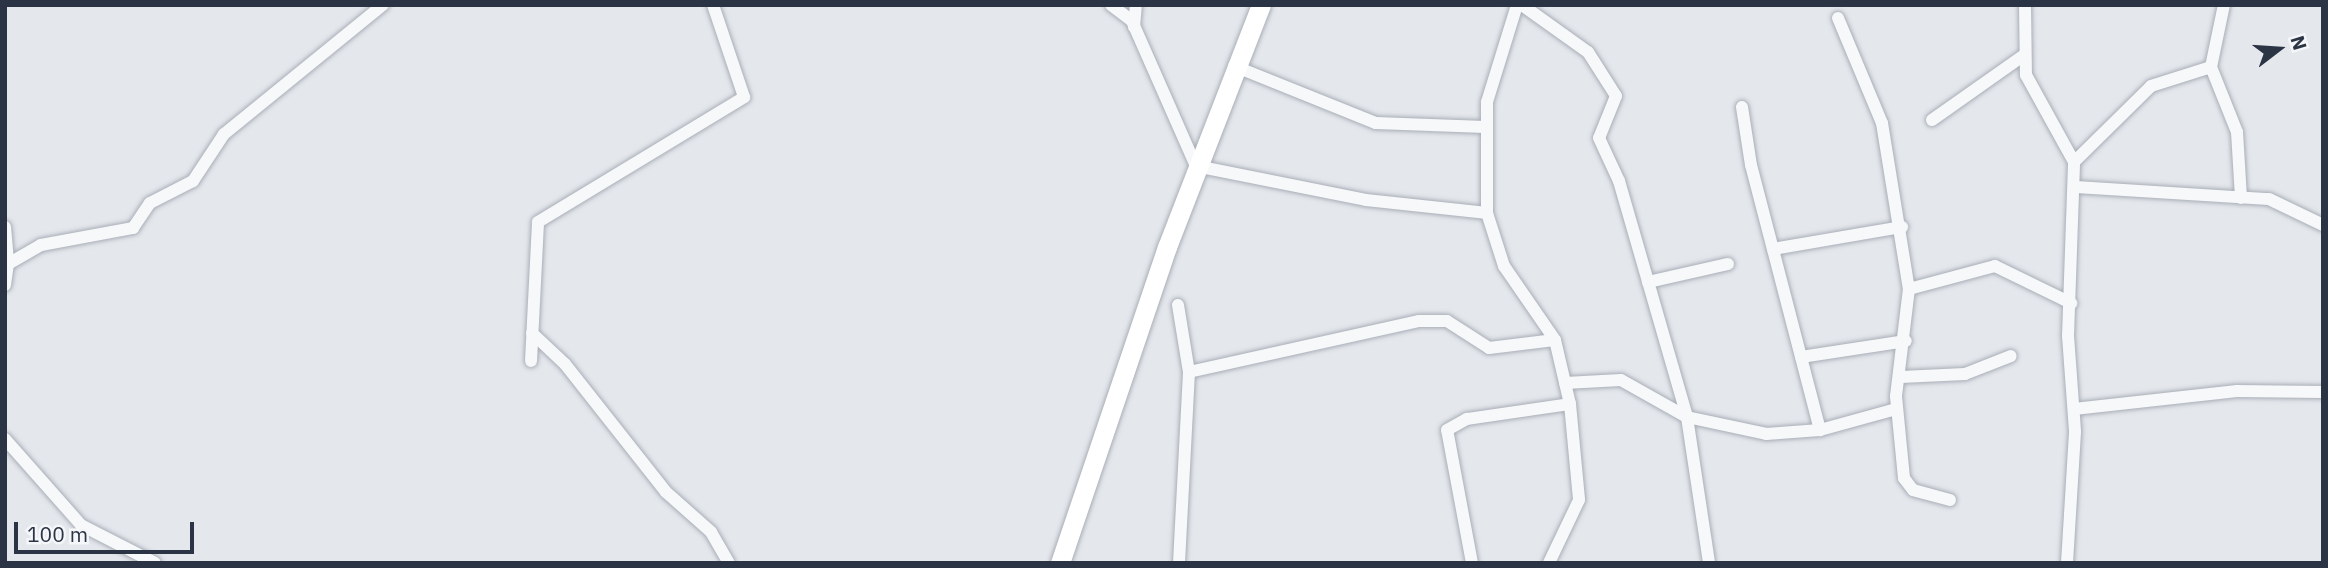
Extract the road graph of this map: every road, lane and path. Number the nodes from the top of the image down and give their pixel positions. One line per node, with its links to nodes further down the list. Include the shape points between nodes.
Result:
1 (383, 5): 26 (street, via 224,134 193,181 150,202 133,228 57,239)
2 (713, 5): 33 (street, via 744,97 543,216 535,236)
3 (1111, 5): 10 (street)
4 (1136, 5): 10 (street)
5 (1261, 5): 12 (main road)
6 (1519, 5): 16 (street, via 1490,84); 28 (street, via 1577,42 1612,86 1616,105 1599,138 1619,181)
7 (2025, 5): 11 (street)
8 (2224, 5): 13 (street)
9 (1838, 18): 24 (street, via 1882,123)
10 (1134, 27): 18 (street)
11 (2024, 55): 15 (street); 17 (street, via 2030,86)
12 (1234, 66): 16 (street, via 1376,123); 18 (main road)
13 (2211, 66): 17 (street, via 2151,86); 20 (street, via 2237,132)
14 (1742, 107): 25 (street)
15 (1932, 120)
16 (1485, 127): 21 (street)
17 (2074, 162): 19 (street)
18 (1196, 166): 21 (street, via 1366,200); 52 (main road)
19 (2076, 187): 20 (street); 31 (street)
20 (2241, 198): 22 (street, via 2269,199)
21 (1487, 213): 34 (street, via 1504,265)
22 (2323, 225)
23 (5, 227): 26 (street)
24 (1902, 227): 25 (street); 30 (street)
25 (1773, 249): 37 (street)
26 (8, 264): 29 (street)
27 (1728, 264): 28 (street)
28 (1648, 282): 46 (street)
29 (5, 285)
30 (1909, 289): 31 (street, via 1996,266); 35 (street)
31 (2071, 303): 45 (street)
32 (1178, 305): 39 (street)
33 (532, 333): 38 (street); 51 (street, via 565,364 666,492 711,532)
34 (1555, 340): 39 (street, via 1489,348 1447,321 1419,321); 41 (street)
35 (1906, 341): 37 (street); 40 (street)
36 (2011, 356): 40 (street, via 1965,374)
37 (1801, 357): 47 (street)
38 (531, 361)
39 (1189, 372): 53 (street)
40 (1901, 377): 44 (street)
41 (1565, 383): 43 (street); 46 (street, via 1621,380)
42 (2323, 392): 45 (street, via 2237,391)
43 (1570, 404): 54 (street, via 1477,417 1447,430); 55 (street, via 1578,500)
44 (1896, 409): 47 (street); 49 (street, via 1904,478 1913,490)
45 (2074, 409): 57 (street)
46 (1687, 416): 47 (street, via 1766,434); 56 (street)
47 (1819, 430)
48 (5, 439): 50 (street, via 81,525)
49 (1950, 500)
50 (155, 563)
51 (729, 563)
52 (1060, 563)
53 (1179, 563)
54 (1472, 563)
55 (1549, 563)
56 (1709, 563)
57 (2067, 563)

